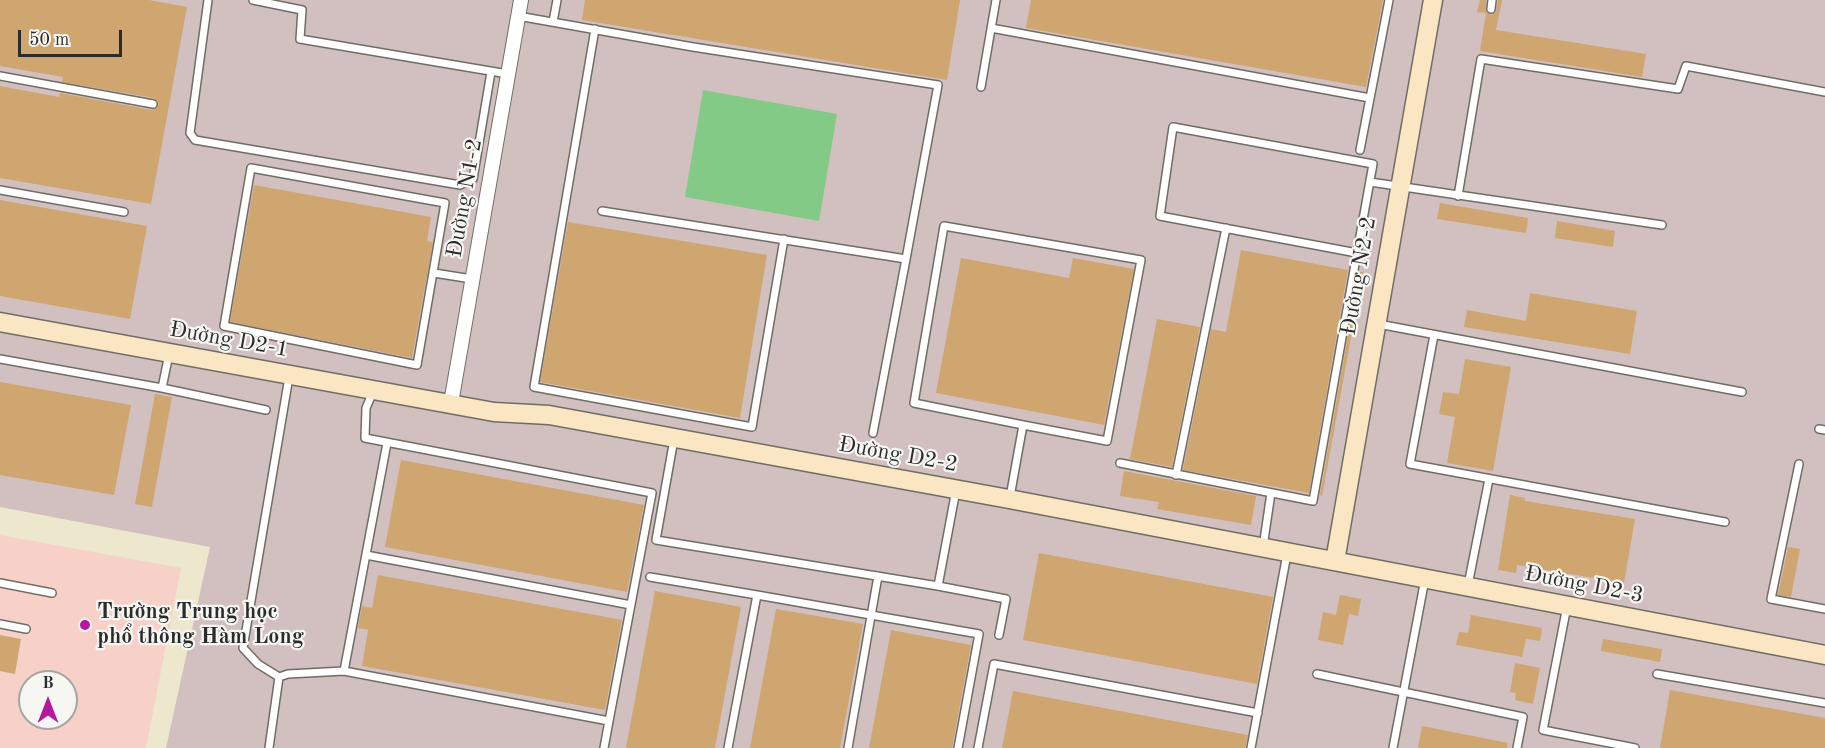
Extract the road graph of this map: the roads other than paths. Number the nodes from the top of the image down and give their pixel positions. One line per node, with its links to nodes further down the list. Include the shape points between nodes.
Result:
1 (208, 0): 14 (lane, via 189,133 195,140 460,185 473,179)
2 (253, 0): 14 (lane, via 302,10 300,39)
3 (521, 0): 10 (street, Đường N1-2)
4 (557, 0): 11 (lane)
5 (996, 0): 12 (lane)
6 (1389, 0): 19 (lane)
7 (1432, 0): 23 (main road, Đường N2-2)
8 (1492, 0): 9 (lane)
9 (1491, 9)
10 (518, 16): 11 (lane); 15 (street, Đường N1-2)
11 (553, 22): 13 (lane)
12 (991, 28): 17 (lane); 19 (lane)
13 (595, 29): 30 (lane, via 534,387 752,427); 32 (lane, via 938,85)
14 (491, 72): 15 (lane)
15 (508, 74): 34 (street, Đường N1-2)
16 (0, 76): 20 (lane)
17 (981, 87)
18 (1825, 92): 25 (lane, via 1686,66 1678,89 1481,59)
19 (1370, 98): 21 (lane)
20 (153, 104)
21 (1360, 150)
22 (1370, 182): 23 (lane); 29 (lane, via 1373,164 1173,126 1160,216); 31 (lane)
23 (1399, 187): 25 (lane); 36 (main road, Đường N2-2)
24 (0, 190): 27 (lane)
25 (1458, 196): 28 (lane)
26 (602, 211): 30 (lane)
27 (124, 212)
28 (1662, 225)
29 (1227, 228): 31 (lane); 52 (lane)
30 (784, 239): 32 (lane)
31 (1357, 253): 55 (lane, via 1313,501)
32 (906, 259): 47 (lane)
33 (434, 273): 33 (lane, via 445,203 252,168 224,326 417,365); 34 (lane)
34 (472, 279): 44 (street, Đường N1-2)
35 (0, 322): 38 (main road, Đường D2-1)
36 (1376, 324): 37 (lane); 61 (main road, Đường N2-2)
37 (1434, 334): 43 (lane); 53 (lane, via 1410,464)
38 (169, 354): 40 (main road, Đường D2-1); 41 (lane)
39 (0, 359): 41 (lane)
40 (289, 374): 42 (main road, Đường D2-1); 81 (lane, via 243,648)
41 (162, 388): 45 (lane)
42 (374, 391): 44 (main road, Đường D2-1); 49 (lane, via 366,408 364,438)
43 (1742, 392)
44 (451, 403): 48 (main road, Đường D2-2, via 494,412 549,415)
45 (266, 410)
46 (1023, 425): 46 (lane, via 1107,441 1142,260 944,226 914,403); 56 (lane)
47 (873, 433)
48 (674, 439): 54 (main road, Đường D2-2); 62 (lane, via 656,540)
49 (387, 443): 60 (lane); 70 (lane, via 652,493)
50 (1120, 463): 52 (lane)
51 (1799, 464): 72 (lane, via 1771,600)
52 (1176, 475): 55 (lane)
53 (1489, 478): 57 (lane); 67 (lane)
54 (956, 490): 56 (main road, Đường D2-2); 66 (lane)
55 (1271, 493): 58 (lane)
56 (1009, 500): 58 (main road, Đường D2-2)
57 (1725, 522)
58 (1262, 549): 59 (main road, Đường D2-2)
59 (1287, 554): 61 (main road, Đường D2-2); 84 (lane)
60 (366, 555): 70 (lane); 78 (lane)
61 (1335, 561): 64 (main road, Đường D2-3)
62 (878, 576): 66 (lane); 73 (lane)
63 (650, 577): 69 (lane)
64 (1425, 579): 67 (main road, Đường D2-3); 82 (lane)
65 (0, 583): 68 (lane)
66 (938, 586): 76 (lane, via 1006,599)
67 (1468, 588): 71 (main road, Đường D2-3)
68 (52, 593)
69 (757, 595): 73 (lane); 88 (lane)
70 (631, 605): 85 (lane)
71 (1567, 606): 77 (main road, Đường D2-3); 95 (lane, via 1543,730)
72 (1825, 609)
73 (871, 615): 89 (lane); 90 (lane, via 979,634)
74 (0, 624): 75 (lane)
75 (26, 629)
76 (999, 635)
77 (1825, 655)
78 (344, 671): 81 (lane); 85 (lane)
79 (1317, 674): 82 (lane)
80 (1657, 674): 83 (lane)
81 (279, 677): 86 (lane)
82 (1404, 692): 93 (lane); 94 (lane, via 1523,717)
83 (1825, 703)
84 (1258, 713): 91 (lane, via 994,664); 92 (lane)
85 (609, 721): 87 (lane)
86 (269, 748)
87 (604, 748)
88 (728, 748)
89 (848, 748)
90 (958, 748)
91 (978, 748)
92 (1251, 748)
93 (1393, 748)
94 (1517, 748)
95 (1635, 748)

